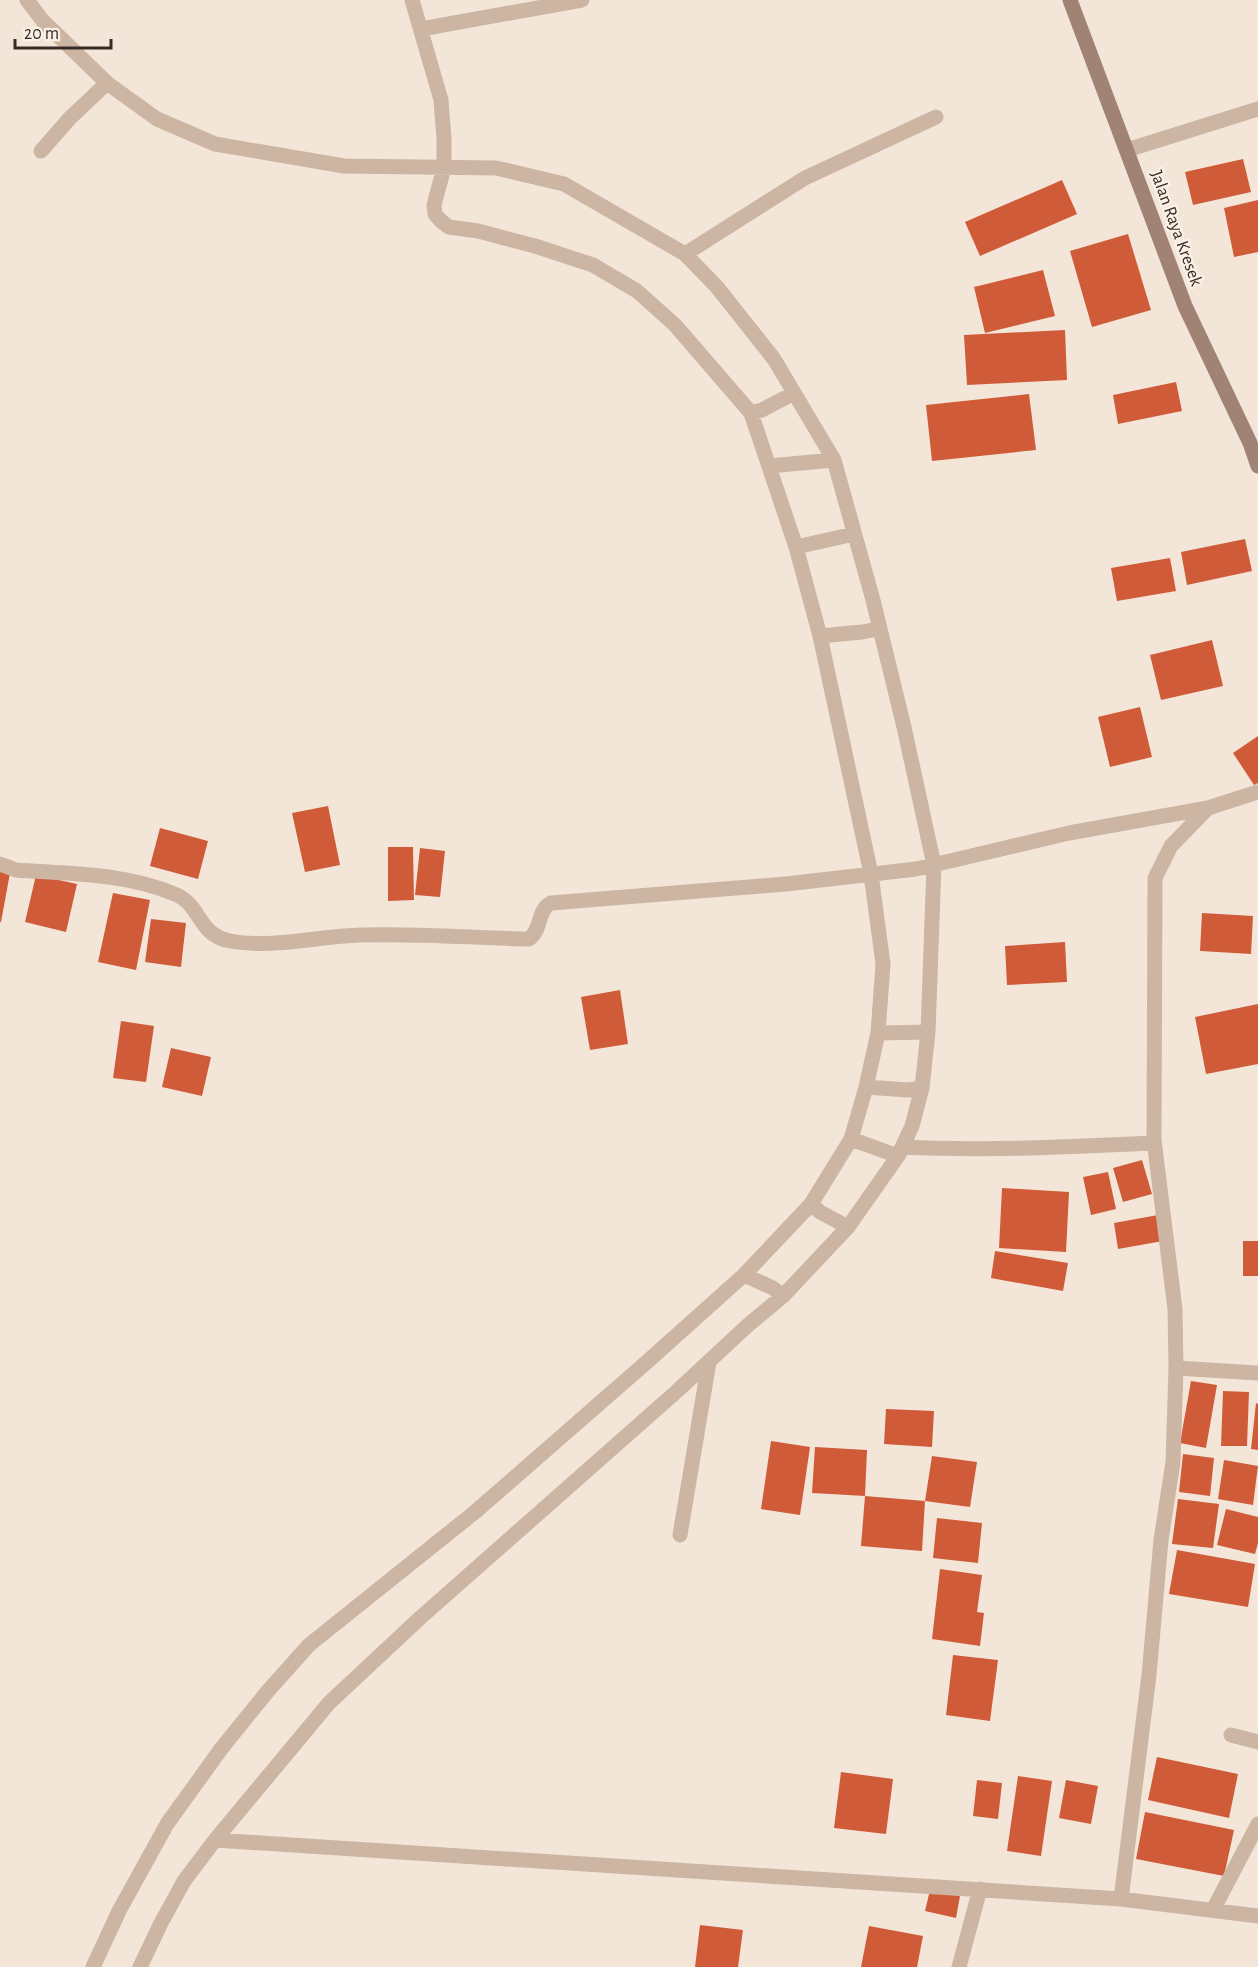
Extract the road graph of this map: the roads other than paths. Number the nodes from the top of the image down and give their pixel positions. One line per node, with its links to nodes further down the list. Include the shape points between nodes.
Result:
1 (27, 0): 6 (street)
2 (412, 0): 5 (street)
3 (582, 0): 5 (street)
4 (1070, 0): 9 (main road, Jalan Raya Kresek)
5 (421, 28): 11 (street, via 441,100)
6 (102, 87): 10 (street); 11 (street, via 157,119 215,144 344,166)
7 (1258, 109): 9 (street)
8 (936, 117): 12 (street, via 805,178)
9 (1127, 150): 17 (main road, Jalan Raya Kresek, via 1185,306)
10 (41, 151)
11 (444, 168): 12 (street, via 495,168 564,184); 14 (street, via 434,205 435,214 449,227 512,240 592,265 637,291)
12 (685, 254): 13 (street, via 717,287 774,359)
13 (794, 393): 14 (street); 15 (street)
14 (757, 411): 16 (street)
15 (826, 461): 16 (street); 18 (street)
16 (774, 466): 19 (street)
17 (1258, 466)
18 (848, 536): 19 (street); 20 (street, via 873,600)
19 (803, 545): 21 (street)
20 (878, 629): 21 (street); 25 (street)
21 (827, 636): 26 (street)
22 (1258, 792): 23 (street)
23 (1208, 808): 25 (street, via 1069,833); 32 (street, via 1171,846 1155,878)
24 (0, 864): 26 (street, via 16,870 127,879 179,896 214,935 248,943 361,935 529,939 537,932 542,912 551,903)
25 (934, 865): 26 (street); 27 (street)
26 (875, 873): 28 (street, via 883,964)
27 (922, 1032): 28 (street); 30 (street)
28 (883, 1033): 29 (street)
29 (871, 1088): 30 (street); 31 (street)
30 (915, 1089): 33 (street, via 912,1126)
31 (855, 1141): 33 (street); 34 (street)
32 (1154, 1143): 33 (street); 39 (street, via 1175,1309)
33 (896, 1152): 35 (street)
34 (816, 1208): 35 (street); 36 (street)
35 (844, 1225): 37 (street)
36 (751, 1277): 37 (street); 50 (street, via 476,1512 309,1645 221,1749 168,1824)
37 (778, 1292): 38 (street)
38 (709, 1362): 41 (street); 45 (street, via 329,1703)
39 (1176, 1368): 40 (street); 47 (street, via 1173,1462)
40 (1258, 1373)
41 (680, 1535)
42 (1231, 1735): 43 (street)
43 (1258, 1742)
44 (1258, 1824): 48 (street)
45 (215, 1840): 46 (street); 51 (street, via 184,1881)
46 (980, 1889): 47 (street); 52 (street)
47 (1121, 1899): 48 (street)
48 (1213, 1910): 49 (street)
49 (1258, 1916)
50 (93, 1967)
51 (140, 1967)
52 (959, 1967)

